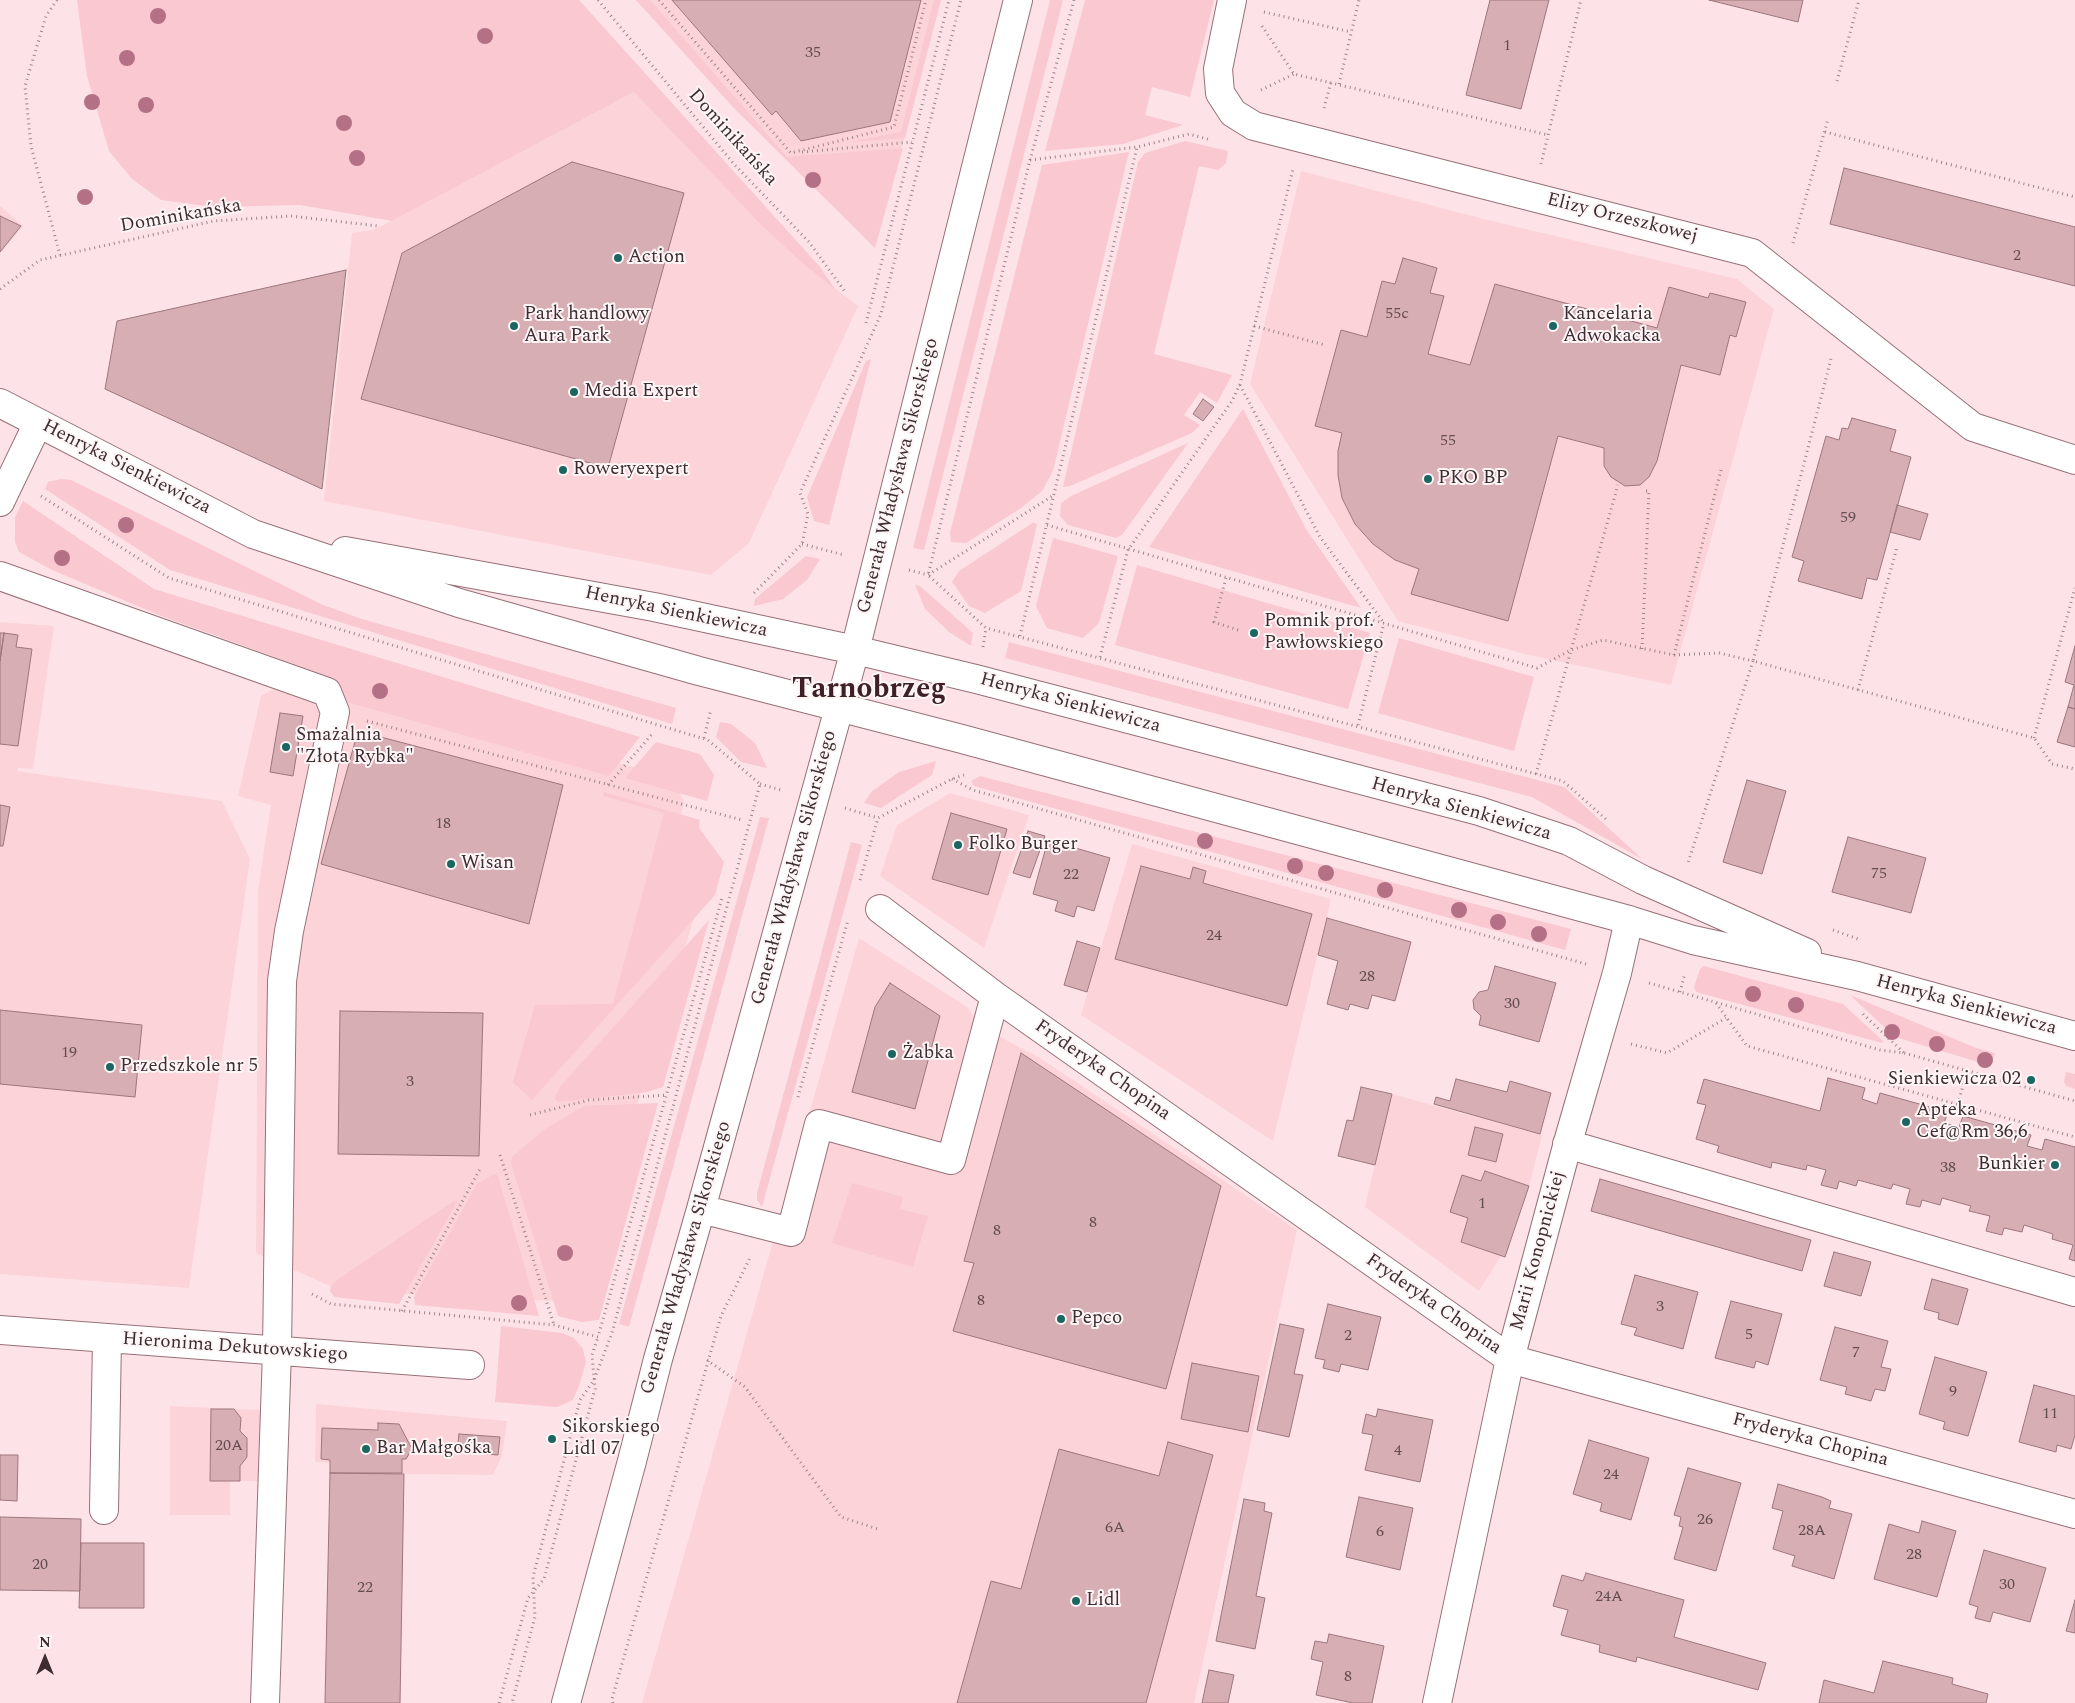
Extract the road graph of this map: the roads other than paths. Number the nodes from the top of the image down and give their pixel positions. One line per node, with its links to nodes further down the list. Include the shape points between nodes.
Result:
1 (1018, 0): 9 (street, Generała Władysława Sikorskiego)
2 (1232, 0): 5 (street, Elizy Orzeszkowej, via 1218,69 1220,93 1233,112 1254,126 1752,253 1973,427)
3 (0, 403): 4 (street, Henryka Sienkiewicza)
4 (38, 422): 6 (street); 7 (street, Henryka Sienkiewicza)
5 (2075, 460)
6 (0, 502)
7 (253, 534): 9 (street, Henryka Sienkiewicza, via 654,607); 10 (street, Henryka Sienkiewicza, via 460,603)
8 (0, 576): 21 (street, via 327,692 335,712 289,931 282,981)
9 (855, 650): 10 (street, Generała Władysława Sikorskiego); 13 (street, Henryka Sienkiewicza, via 1479,812 1569,841 1643,880)
10 (838, 709): 12 (street, Henryka Sienkiewicza, via 962,739); 17 (street, Generała Władysława Sikorskiego)
11 (880, 910): 14 (street, Fryderyka Chopina)
12 (1629, 920): 13 (street, Henryka Sienkiewicza, via 1694,940); 16 (street, Marii Konopnickiej, via 1617,973)
13 (1857, 976): 15 (street, Henryka Sienkiewicza)
14 (995, 996): 17 (street, via 951,1160 819,1124 791,1232); 22 (street, Fryderyka Chopina)
15 (2075, 1036)
16 (1567, 1144): 18 (street); 22 (street, Marii Konopnickiej)
17 (702, 1209): 27 (street, Generała Władysława Sikorskiego, via 658,1359)
18 (2075, 1292)
19 (0, 1330): 20 (street, Hieronima Dekutowskiego)
20 (107, 1339): 21 (street, Hieronima Dekutowskiego); 24 (street)
21 (278, 1351): 23 (street, Hieronima Dekutowskiego); 26 (street)
22 (1510, 1359): 25 (street, Fryderyka Chopina); 28 (street, Marii Konopnickiej)
23 (470, 1365)
24 (104, 1510)
25 (2075, 1514)
26 (265, 1703)
27 (566, 1703)
28 (1437, 1703)

